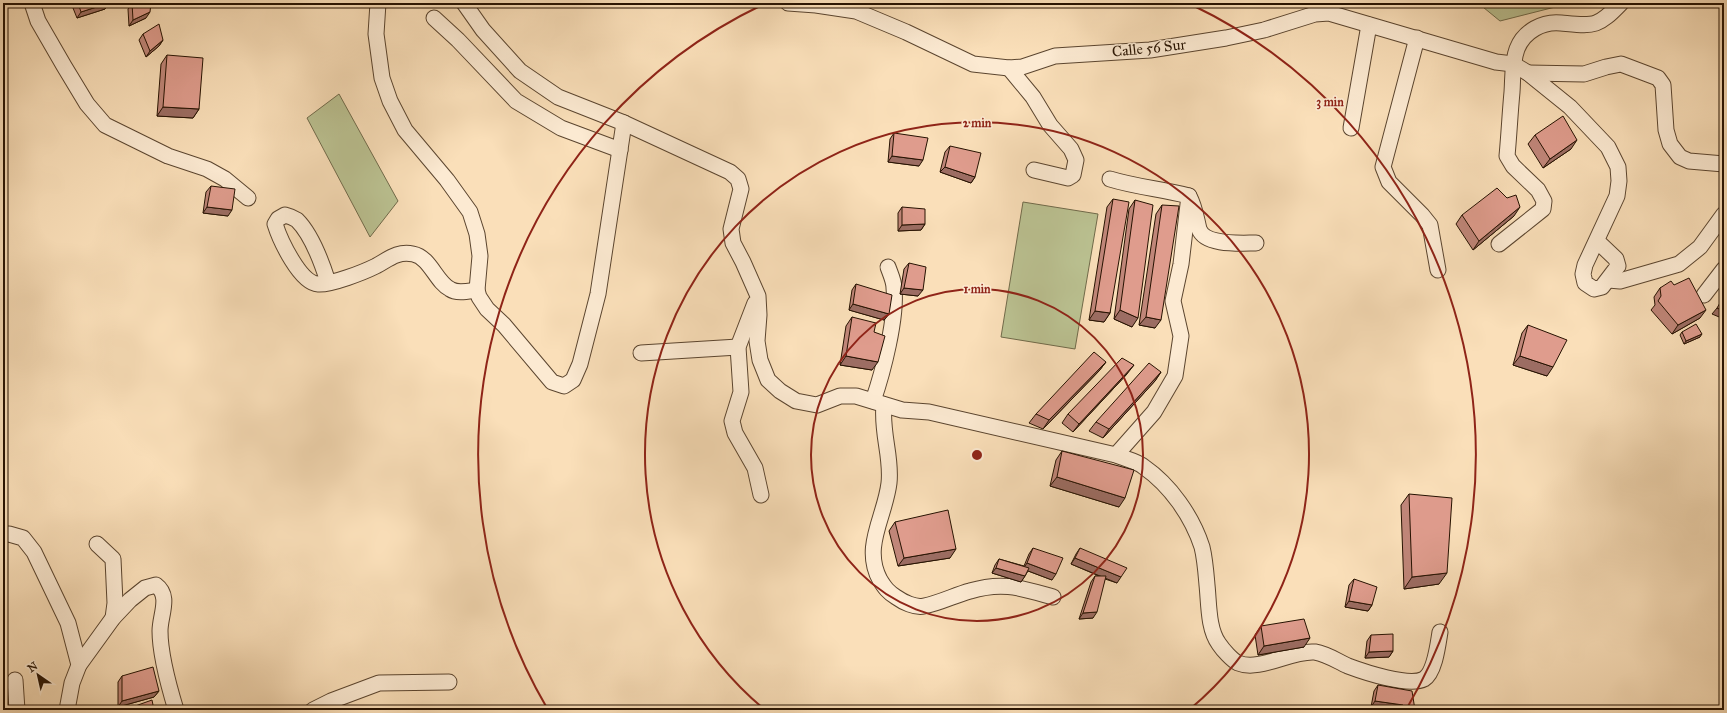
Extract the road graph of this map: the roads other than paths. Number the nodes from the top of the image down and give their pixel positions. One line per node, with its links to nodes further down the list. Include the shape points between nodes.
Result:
1 (32, 3): 20 (street, via 38,21 64,66 87,104 105,125 168,156 207,169 225,179)
2 (378, 3): 30 (street, via 377,42 382,78 405,130 470,212 480,256)
3 (464, 3): 13 (street, via 520,71 558,97)
4 (788, 3): 6 (street, Calle 56 Sur)
5 (1621, 3): 10 (street, via 1598,23 1582,26 1542,24 1528,33 1517,48)
6 (816, 4): 11 (street, Calle 56 Sur, via 856,11 974,64)
7 (434, 18): 15 (street, via 516,100 561,128)
8 (1369, 25): 9 (street, Calle 56 Sur); 11 (street, Calle 56 Sur, via 1329,13 1315,14 1264,30 1226,38 1150,50 1055,56 1022,67); 14 (street)
9 (1417, 38): 10 (street, Calle 56 Sur, via 1496,62); 27 (street, via 1383,167 1389,182 1430,225)
10 (1514, 64): 12 (street); 24 (street, via 1507,156 1513,166 1538,190 1544,201 1543,209)
11 (1009, 68): 17 (street, via 1033,97 1050,125 1071,149 1076,160 1073,174 1068,178)
12 (1528, 73): 16 (street, via 1584,74 1621,64 1658,78 1663,85 1666,130 1670,144 1680,157 1689,162); 22 (street, via 1570,107 1608,147 1618,166 1617,196)
13 (624, 123): 15 (street); 32 (street, via 730,172 738,180 740,189 731,229 733,243)
14 (1351, 128)
15 (620, 150): 30 (street, via 598,294 580,364 573,380 564,386 552,382 504,325 487,309)
16 (1724, 164)
17 (1034, 170)
18 (1110, 179): 19 (street)
19 (1188, 196): 23 (street, via 1204,237 1211,241); 36 (street, via 1181,264 1173,301 1181,336 1175,376 1154,412)
20 (248, 198)
21 (1724, 214): 28 (street, via 1700,247 1679,264 1620,281)
22 (1597, 241): 28 (street, via 1616,259 1618,266); 28 (street, via 1583,274 1585,283 1594,289 1602,287)
23 (1256, 243)
24 (1499, 244)
25 (888, 267): 35 (street, via 894,287 893,317 879,384)
26 (1724, 269): 31 (street)
27 (1438, 270)
28 (1609, 280)
29 (328, 282): 30 (street, via 369,269 398,253 414,254 425,261 450,290)
30 (477, 290)
31 (1704, 295)
32 (758, 296): 33 (street); 35 (street, via 757,340 760,360 768,380 796,401 817,404 840,396 856,396)
33 (738, 347): 34 (street); 37 (street, via 741,392 732,421 735,433 755,468)
34 (641, 353)
35 (879, 403): 36 (street, via 902,410 930,412); 40 (street, via 889,460 889,484 872,549 876,572 887,592 903,602 922,607 993,585 1018,587)
36 (1116, 455): 42 (street, via 1143,466 1163,483 1180,503 1202,547 1213,630 1218,643 1236,663 1247,666 1298,653 1314,652 1401,682 1415,682 1425,678 1432,670)
37 (761, 495)
38 (3, 534): 43 (street, via 22,538 34,552 68,623)
39 (97, 544): 41 (street, via 113,559)
40 (1053, 597)
41 (113, 618): 43 (street); 48 (street, via 138,592 156,585 162,589 165,596 160,630 161,647)
42 (1440, 632)
43 (79, 666): 47 (street, via 72,683)
44 (15, 680): 46 (street)
45 (450, 682): 49 (street, via 379,683)
46 (17, 710)
47 (67, 710)
48 (176, 710)
49 (313, 710)

